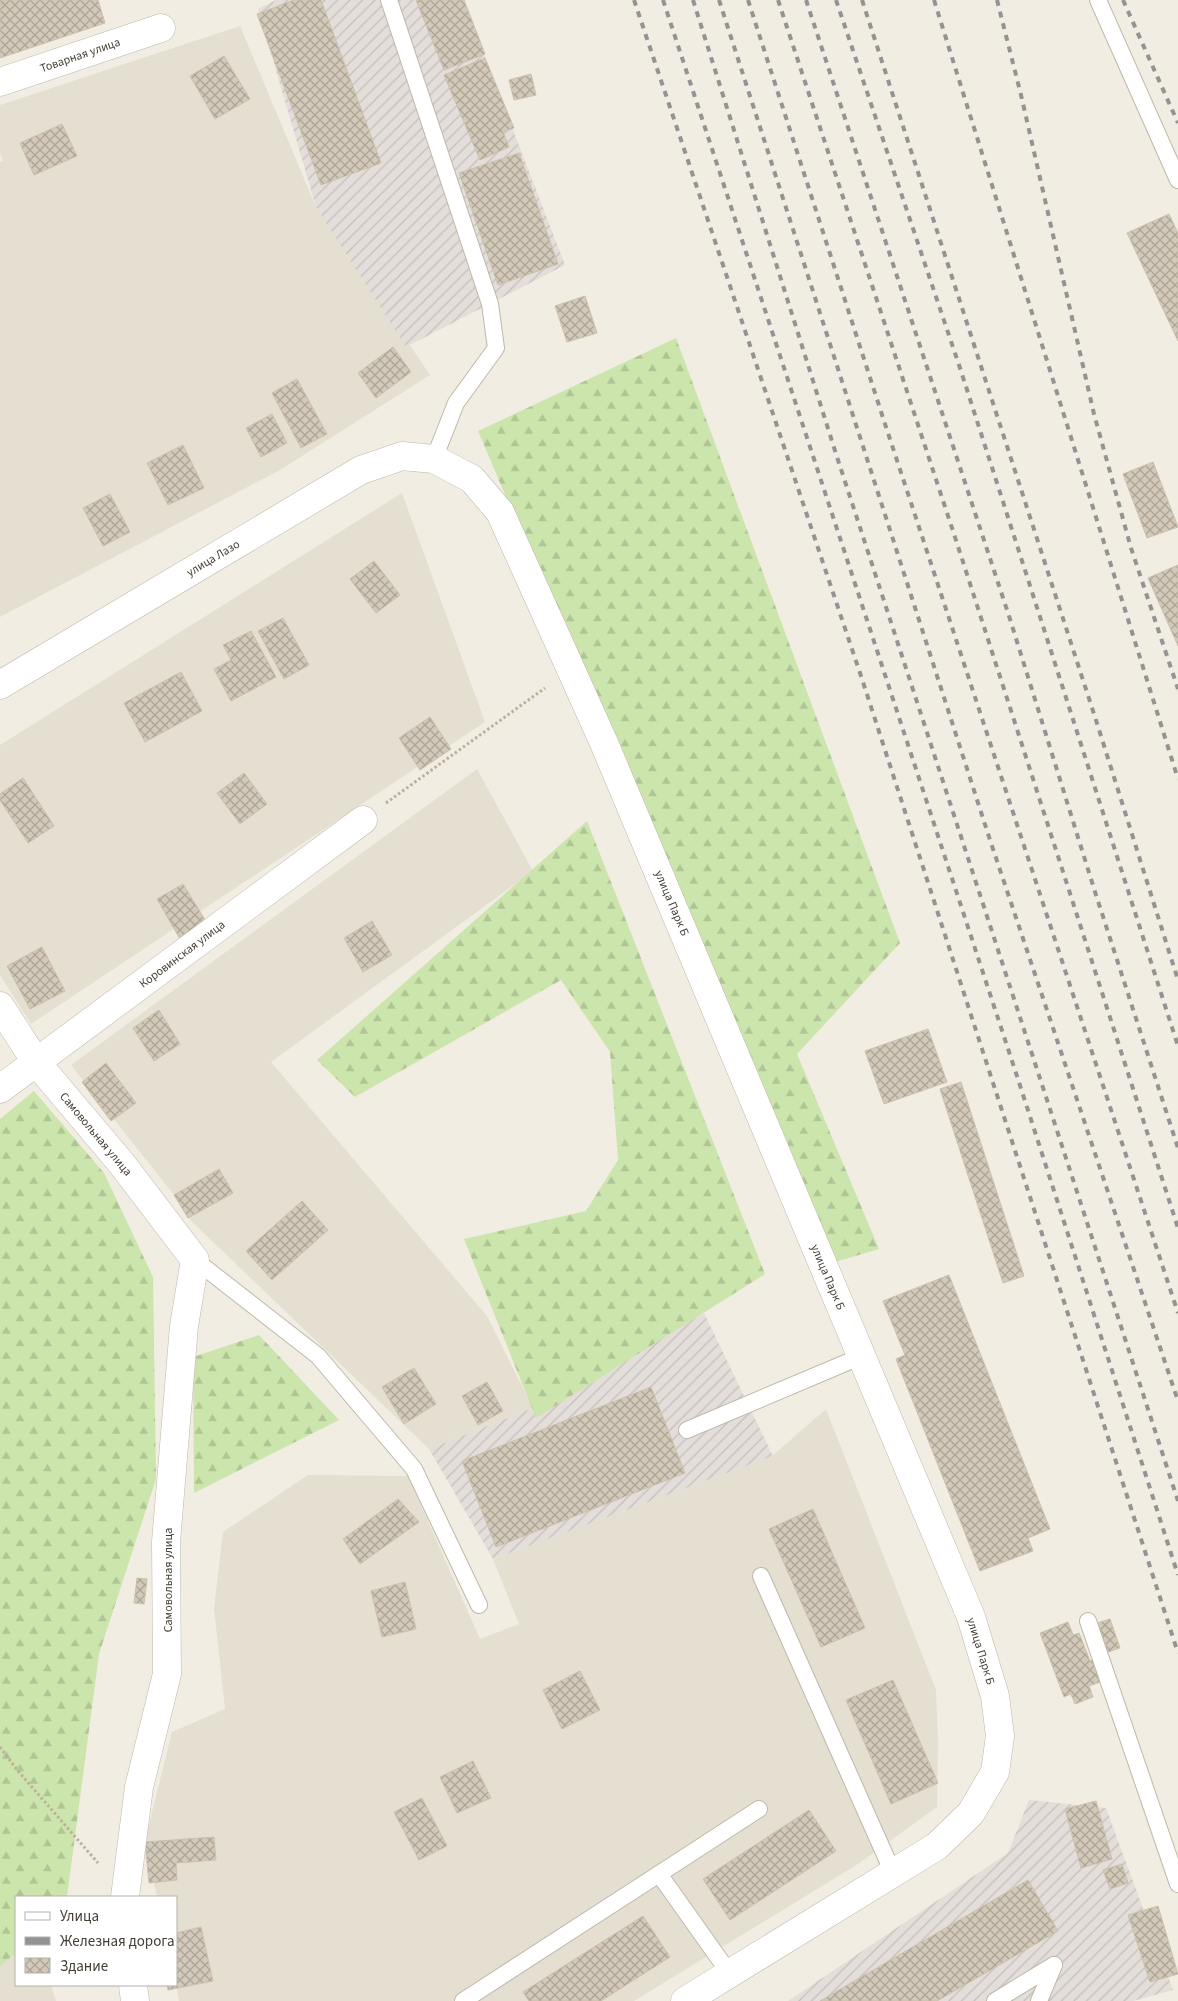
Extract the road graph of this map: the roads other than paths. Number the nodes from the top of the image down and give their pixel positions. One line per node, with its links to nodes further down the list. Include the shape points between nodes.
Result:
1 (389, 0): 6 (lane, via 490,304 496,348 456,403)
2 (1098, 0): 5 (lane)
3 (161, 28): 4 (street, Товарная улица)
4 (0, 82)
5 (1178, 180)
6 (434, 459): 7 (street, улица Лазо, via 402,456 361,470); 13 (street, улица Парк Б, via 472,479 500,512 604,743)
7 (0, 685)
8 (364, 820): 10 (street, Коровинская улица)
9 (0, 1006): 10 (street, Самовольная улица)
10 (36, 1062): 11 (street, Коровинская улица); 12 (street, Самовольная улица, via 122,1164)
11 (0, 1089)
12 (195, 1260): 16 (lane, Самовольная улица, via 318,1356 414,1469); 22 (street, Самовольная улица, via 184,1326 166,1542 167,1674 138,1787)
13 (862, 1356): 14 (lane); 19 (street, улица Парк Б, via 971,1616 995,1696 1000,1736 995,1772 970,1813 938,1846)
14 (687, 1430)
15 (761, 1576): 19 (lane)
16 (479, 1605)
17 (1088, 1621): 21 (lane)
18 (759, 1809): 20 (lane)
19 (893, 1873): 23 (street, улица Парк Б)
20 (659, 1874): 23 (lane); 26 (lane)
21 (1178, 1884)
22 (124, 1895)
23 (730, 1974): 27 (street, улица Парк Б)
24 (133, 1986): 25 (street)
25 (134, 2001)
26 (463, 2001)
27 (685, 2001)
28 (995, 2001): 29 (lane, via 1054,1965)
29 (1039, 2001)

